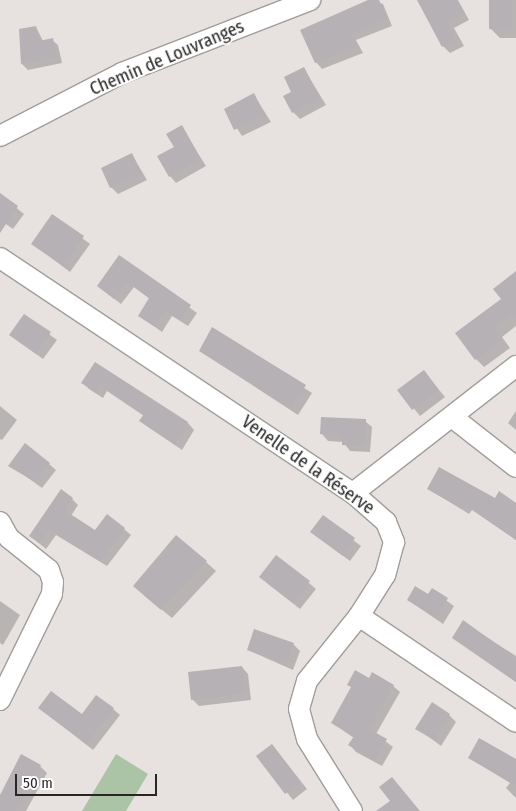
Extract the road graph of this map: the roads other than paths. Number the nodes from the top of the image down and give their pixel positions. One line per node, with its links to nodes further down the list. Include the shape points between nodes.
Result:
1 (310, 0): 2 (street, Chemin de Louvranges, via 122,74)
2 (0, 136)
3 (0, 258): 7 (street, Venelle de la Réserve)
4 (516, 366): 5 (street)
5 (452, 417): 6 (street); 7 (street, via 383,465)
6 (516, 467)
7 (353, 493): 9 (street, Venelle de la Réserve, via 386,522 394,542 382,582)
8 (0, 522): 10 (street, via 9,538 49,570 53,582 52,594)
9 (360, 616): 11 (street); 12 (street, Venelle de la Réserve, via 307,681 299,709 307,739)
10 (0, 700)
11 (516, 722)
12 (352, 811)

